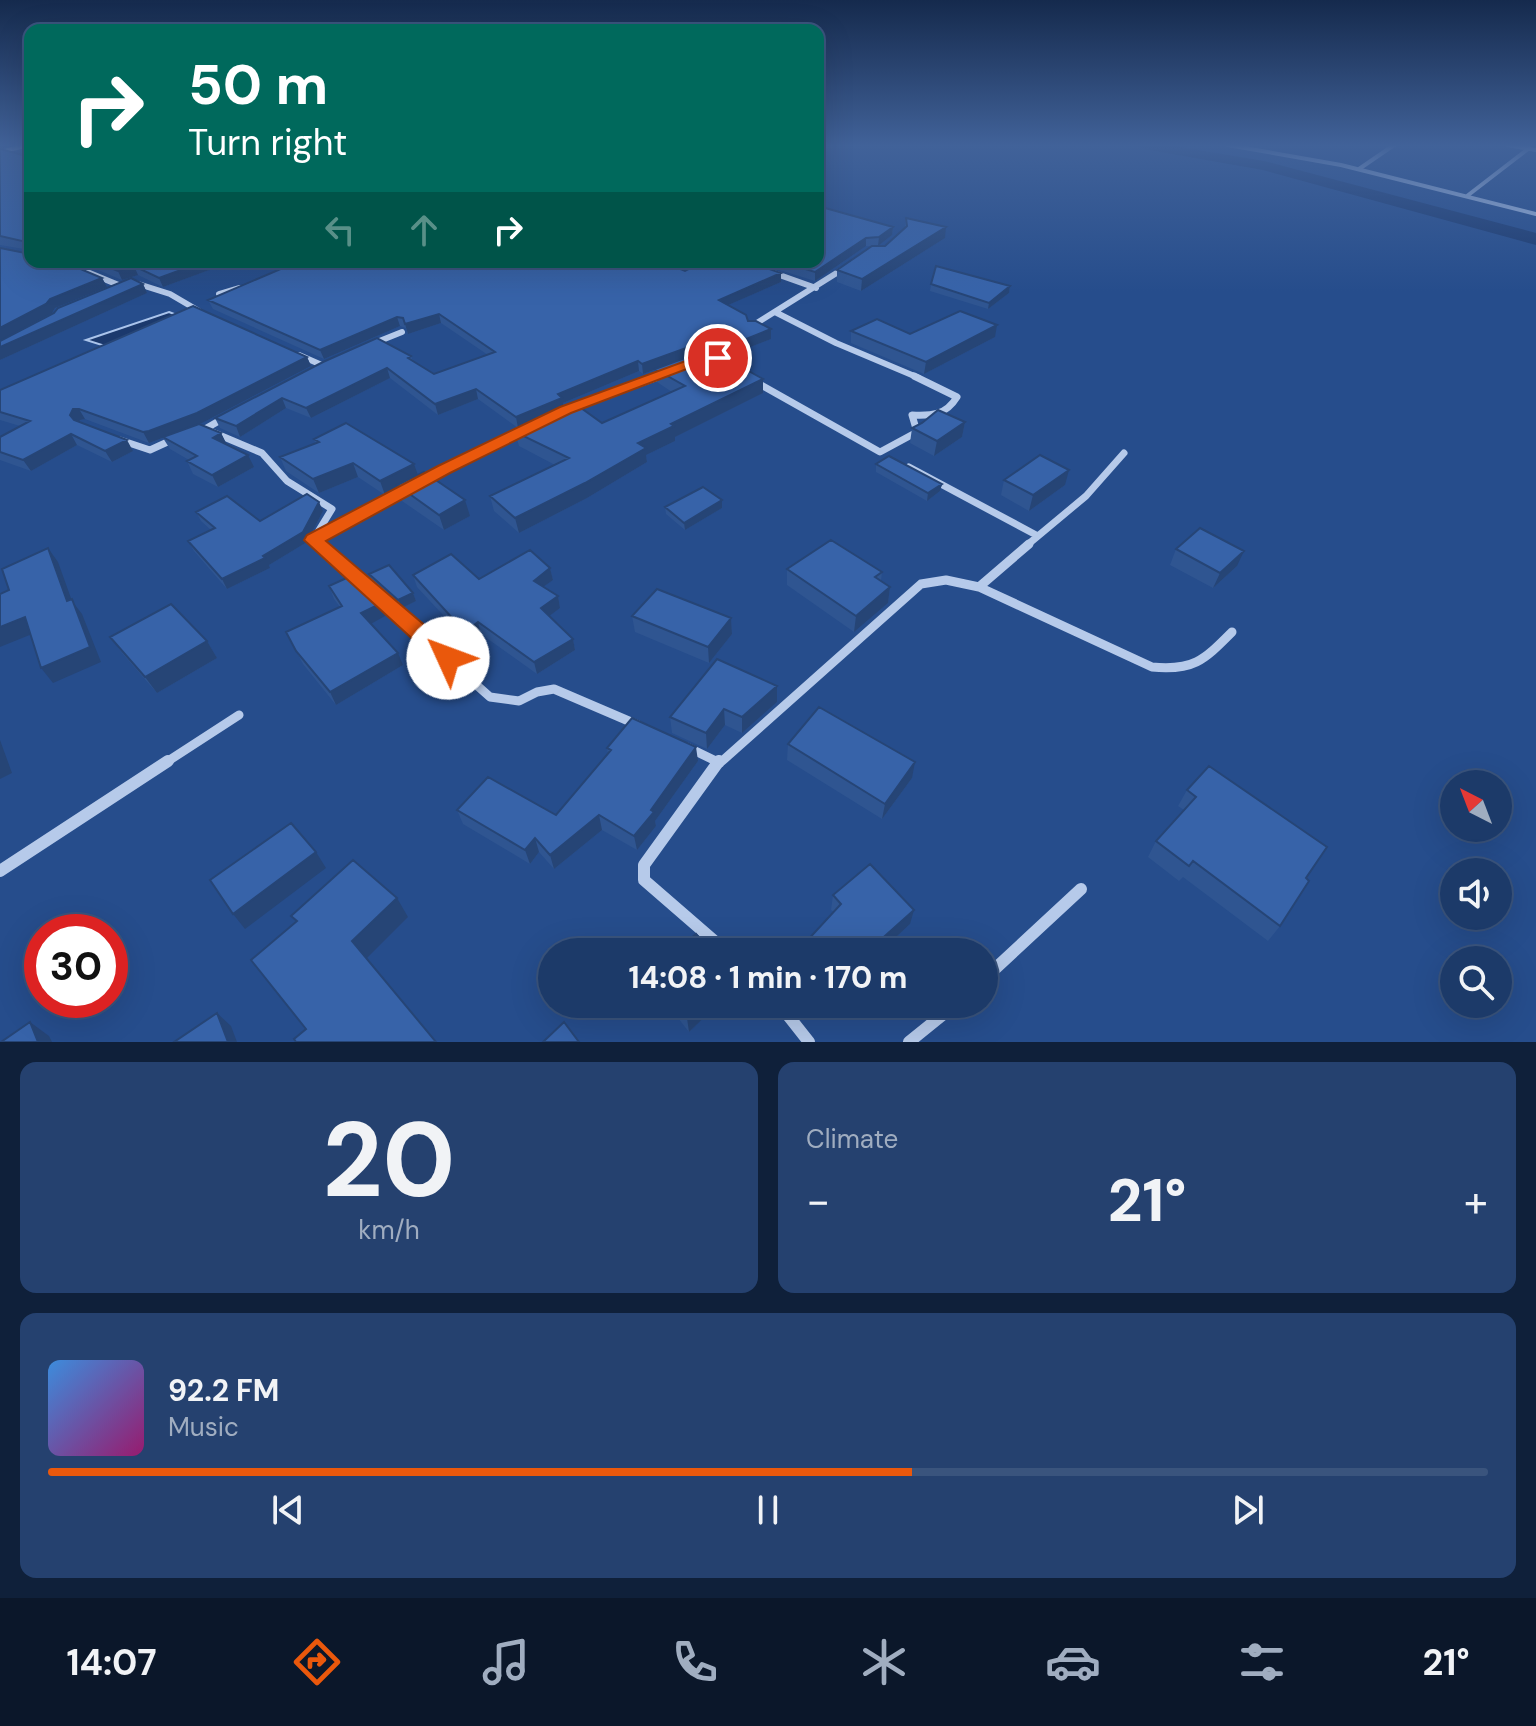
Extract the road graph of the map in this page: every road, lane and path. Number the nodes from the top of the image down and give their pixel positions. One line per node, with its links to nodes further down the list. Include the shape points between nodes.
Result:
1 (1458, 194): 3 (street)
2 (1470, 194): 3 (street)
3 (1467, 196): 4 (street)
4 (1536, 214)
5 (849, 264): 10 (street)
6 (78, 268): 9 (street)
7 (763, 269): 10 (street)
8 (247, 285): 12 (street)
9 (121, 286): 11 (street); 14 (street, via 136,281)
10 (816, 288): 13 (street)
11 (107, 292)
12 (219, 294)
13 (775, 312): 15 (street); 31 (street, via 957,397 938,416 912,415 917,432)
14 (214, 318)
15 (752, 326)
16 (402, 332): 17 (street)
17 (358, 350)
18 (296, 354): 20 (street)
19 (335, 361): 20 (street)
20 (324, 366): 22 (street)
21 (675, 370): 24 (street)
22 (311, 374)
23 (744, 375): 31 (street)
24 (566, 410)
25 (232, 414): 27 (street)
26 (532, 426): 36 (street)
27 (205, 429): 28 (street); 36 (street, via 262,453 287,481 332,509)
28 (194, 433)
29 (182, 436): 30 (street, via 150,450)
30 (115, 438)
31 (880, 452): 33 (street)
32 (1124, 453): 35 (street, via 1086,496)
33 (893, 458)
34 (905, 465): 35 (street)
35 (1038, 536): 37 (street)
36 (313, 540): 40 (street, via 490,697 519,701 554,689)
37 (979, 587): 38 (street, via 1152,667 1198,665); 42 (street, via 946,580 921,584)
38 (1232, 632)
39 (239, 715): 43 (street)
40 (650, 730)
41 (679, 743): 42 (street)
42 (721, 762): 45 (street, via 642,873)
43 (0, 871)
44 (1081, 889): 46 (street)
45 (711, 938)
46 (998, 966)
47 (790, 1018): 49 (street)
48 (939, 1018): 50 (street)
49 (809, 1042)
50 (909, 1042)

